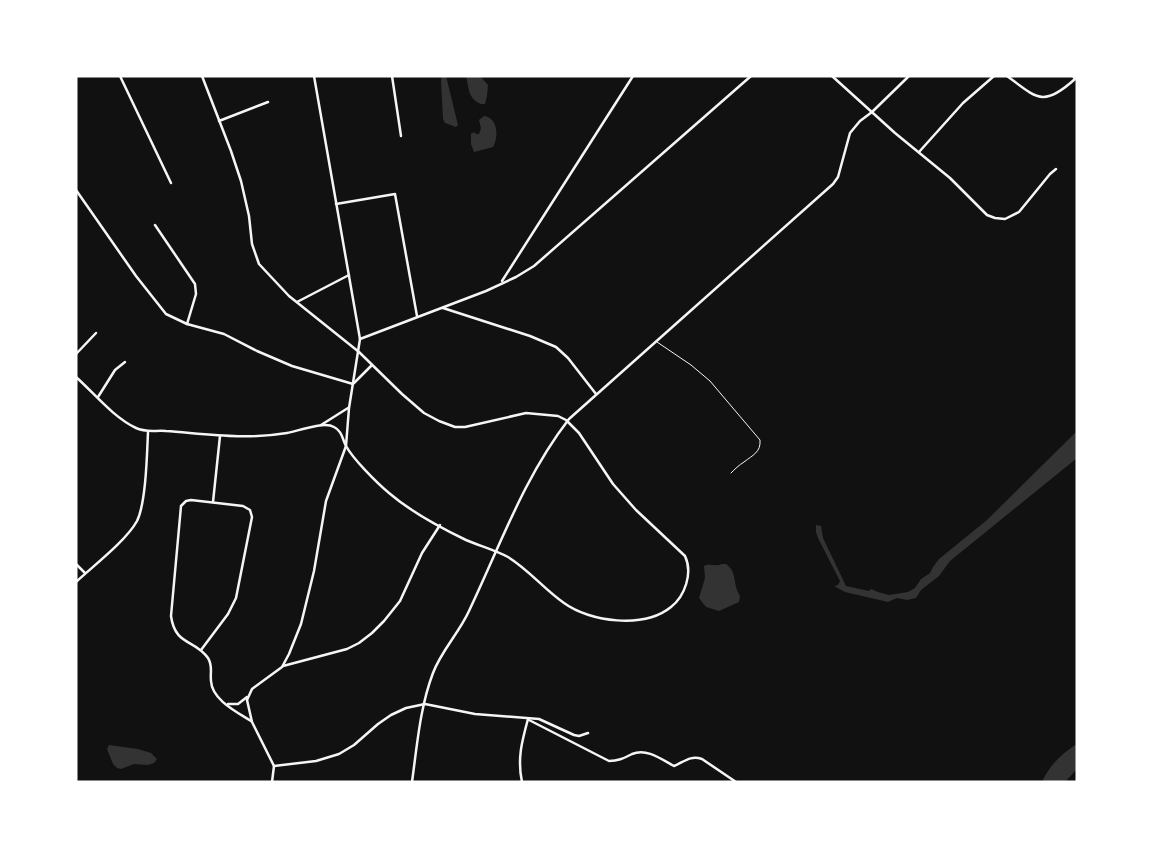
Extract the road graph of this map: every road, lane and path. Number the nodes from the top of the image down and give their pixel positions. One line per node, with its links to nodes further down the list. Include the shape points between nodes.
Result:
1 (120, 76): 18 (street)
2 (202, 76): 14 (street)
3 (314, 76): 20 (street)
4 (392, 76): 15 (street)
5 (633, 76): 23 (street)
6 (751, 76): 23 (street, via 554,250 526,271)
7 (832, 76): 13 (street)
8 (909, 76): 13 (street)
9 (994, 76): 16 (street, via 963,103)
10 (1007, 76): 11 (street, via 1037,97 1058,92)
11 (1074, 78)
12 (268, 102): 14 (street)
13 (872, 112): 16 (street); 30 (street, via 850,134 834,184)
14 (219, 121): 24 (street, via 241,181 256,258 269,276)
15 (402, 136)
16 (919, 152): 17 (street, via 987,215 995,218 1005,219 1019,212)
17 (1056, 169)
18 (171, 183)
19 (77, 192): 27 (street, via 162,310)
20 (336, 204): 22 (street); 26 (street, via 395,194)
21 (156, 225): 27 (street, via 195,284 196,294)
22 (349, 275): 24 (street); 29 (street)
23 (502, 283): 25 (street)
24 (297, 302): 31 (street)
25 (442, 307): 26 (street); 37 (street, via 556,347)
26 (417, 316): 29 (street)
27 (187, 324): 36 (street, via 224,334 292,366)
28 (96, 333): 32 (street)
29 (360, 339): 31 (street)
30 (656, 341): 37 (street); 45 (lane, via 710,381 760,440 761,446 755,454)
31 (359, 352): 34 (street); 36 (street)
32 (76, 354)
33 (125, 362): 38 (street, via 115,370)
34 (372, 365): 36 (street); 40 (street, via 424,413 439,422 455,426 478,425 526,413 558,416)
35 (76, 377): 38 (street)
36 (353, 384): 39 (street)
37 (596, 394): 40 (street)
38 (98, 397): 42 (street, via 122,420)
39 (349, 408): 41 (street); 44 (street)
40 (567, 421): 48 (street, via 532,476); 48 (street, via 579,433 613,484 685,556 689,566 682,594 674,605 660,614 626,620 602,618 565,604 522,567)
41 (320, 426): 43 (street, via 277,435); 44 (street, via 330,425 339,430)
42 (148, 432): 43 (street); 50 (street, via 138,518 130,532)
43 (220, 436): 46 (street)
44 (346, 446): 47 (street, via 371,477 390,494); 53 (street, via 326,502 301,624)
45 (731, 473)
46 (213, 502): 52 (street, via 243,506 250,510 252,517 236,598); 52 (street, via 191,500 181,506 171,616 179,636)
47 (440, 525): 48 (street); 53 (street, via 422,553 400,601 372,633 347,649)
48 (495, 552): 56 (street, via 467,616 433,672)
49 (76, 564): 50 (street)
50 (86, 573): 51 (street)
51 (76, 582)
52 (201, 650): 55 (street, via 211,664 212,688)
53 (282, 667): 54 (street, via 258,683)
54 (248, 696): 55 (street, via 238,704); 58 (street)
55 (225, 703): 58 (street)
56 (425, 704): 57 (street, via 475,714); 60 (street, via 406,708 391,716 339,754 316,761); 62 (street)
57 (528, 719): 59 (street, via 540,719 578,736); 63 (street, via 520,747); 64 (street, via 609,761 618,761 640,752 674,766 696,757)
58 (252, 722): 60 (street)
59 (588, 733)
60 (274, 766): 61 (street)
61 (272, 782)
62 (412, 782)
63 (522, 782)
64 (736, 782)

